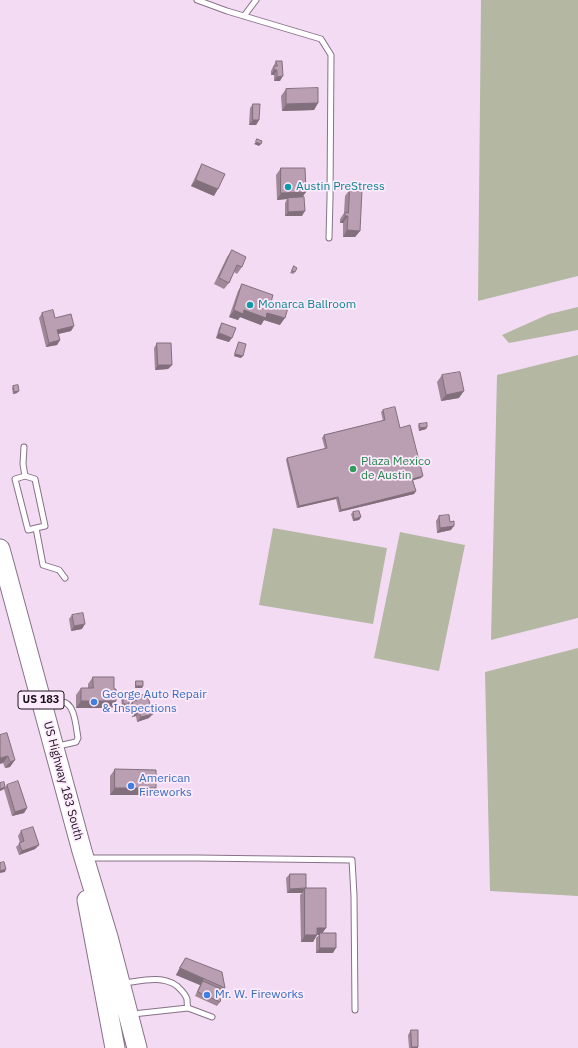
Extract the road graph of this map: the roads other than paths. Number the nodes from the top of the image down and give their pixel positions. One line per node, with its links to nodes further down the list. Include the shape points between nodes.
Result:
1 (197, 0): 3 (lane)
2 (256, 0): 3 (lane)
3 (244, 16): 4 (lane, via 321,39 331,55)
4 (329, 238)
5 (24, 447): 6 (lane, via 23,464)
6 (26, 476): 7 (lane, via 34,479 45,526); 7 (lane, via 15,479 28,530)
7 (36, 528): 9 (lane, via 43,565 59,570)
8 (0, 549): 10 (highway, US Highway 183 South / US 183)
9 (65, 578)
10 (42, 706): 11 (highway, US Highway 183 South / US 183); 11 (lane, via 62,702 72,709 78,738 76,742)
11 (53, 746): 12 (highway, US Highway 183 South / US 183)
12 (83, 854): 13 (highway, US Highway 183 South / US 183); 15 (lane, via 352,860); 18 (highway, US Highway 183 South / US 183, via 87,906)
13 (121, 983): 14 (lane, via 167,981 182,990); 16 (highway, US Highway 183 South / US 183)
14 (188, 1008): 16 (lane); 17 (lane)
15 (355, 1010)
16 (129, 1015): 19 (highway, US Highway 183 South / US 183)
17 (212, 1017)
18 (115, 1048)
19 (137, 1048)

